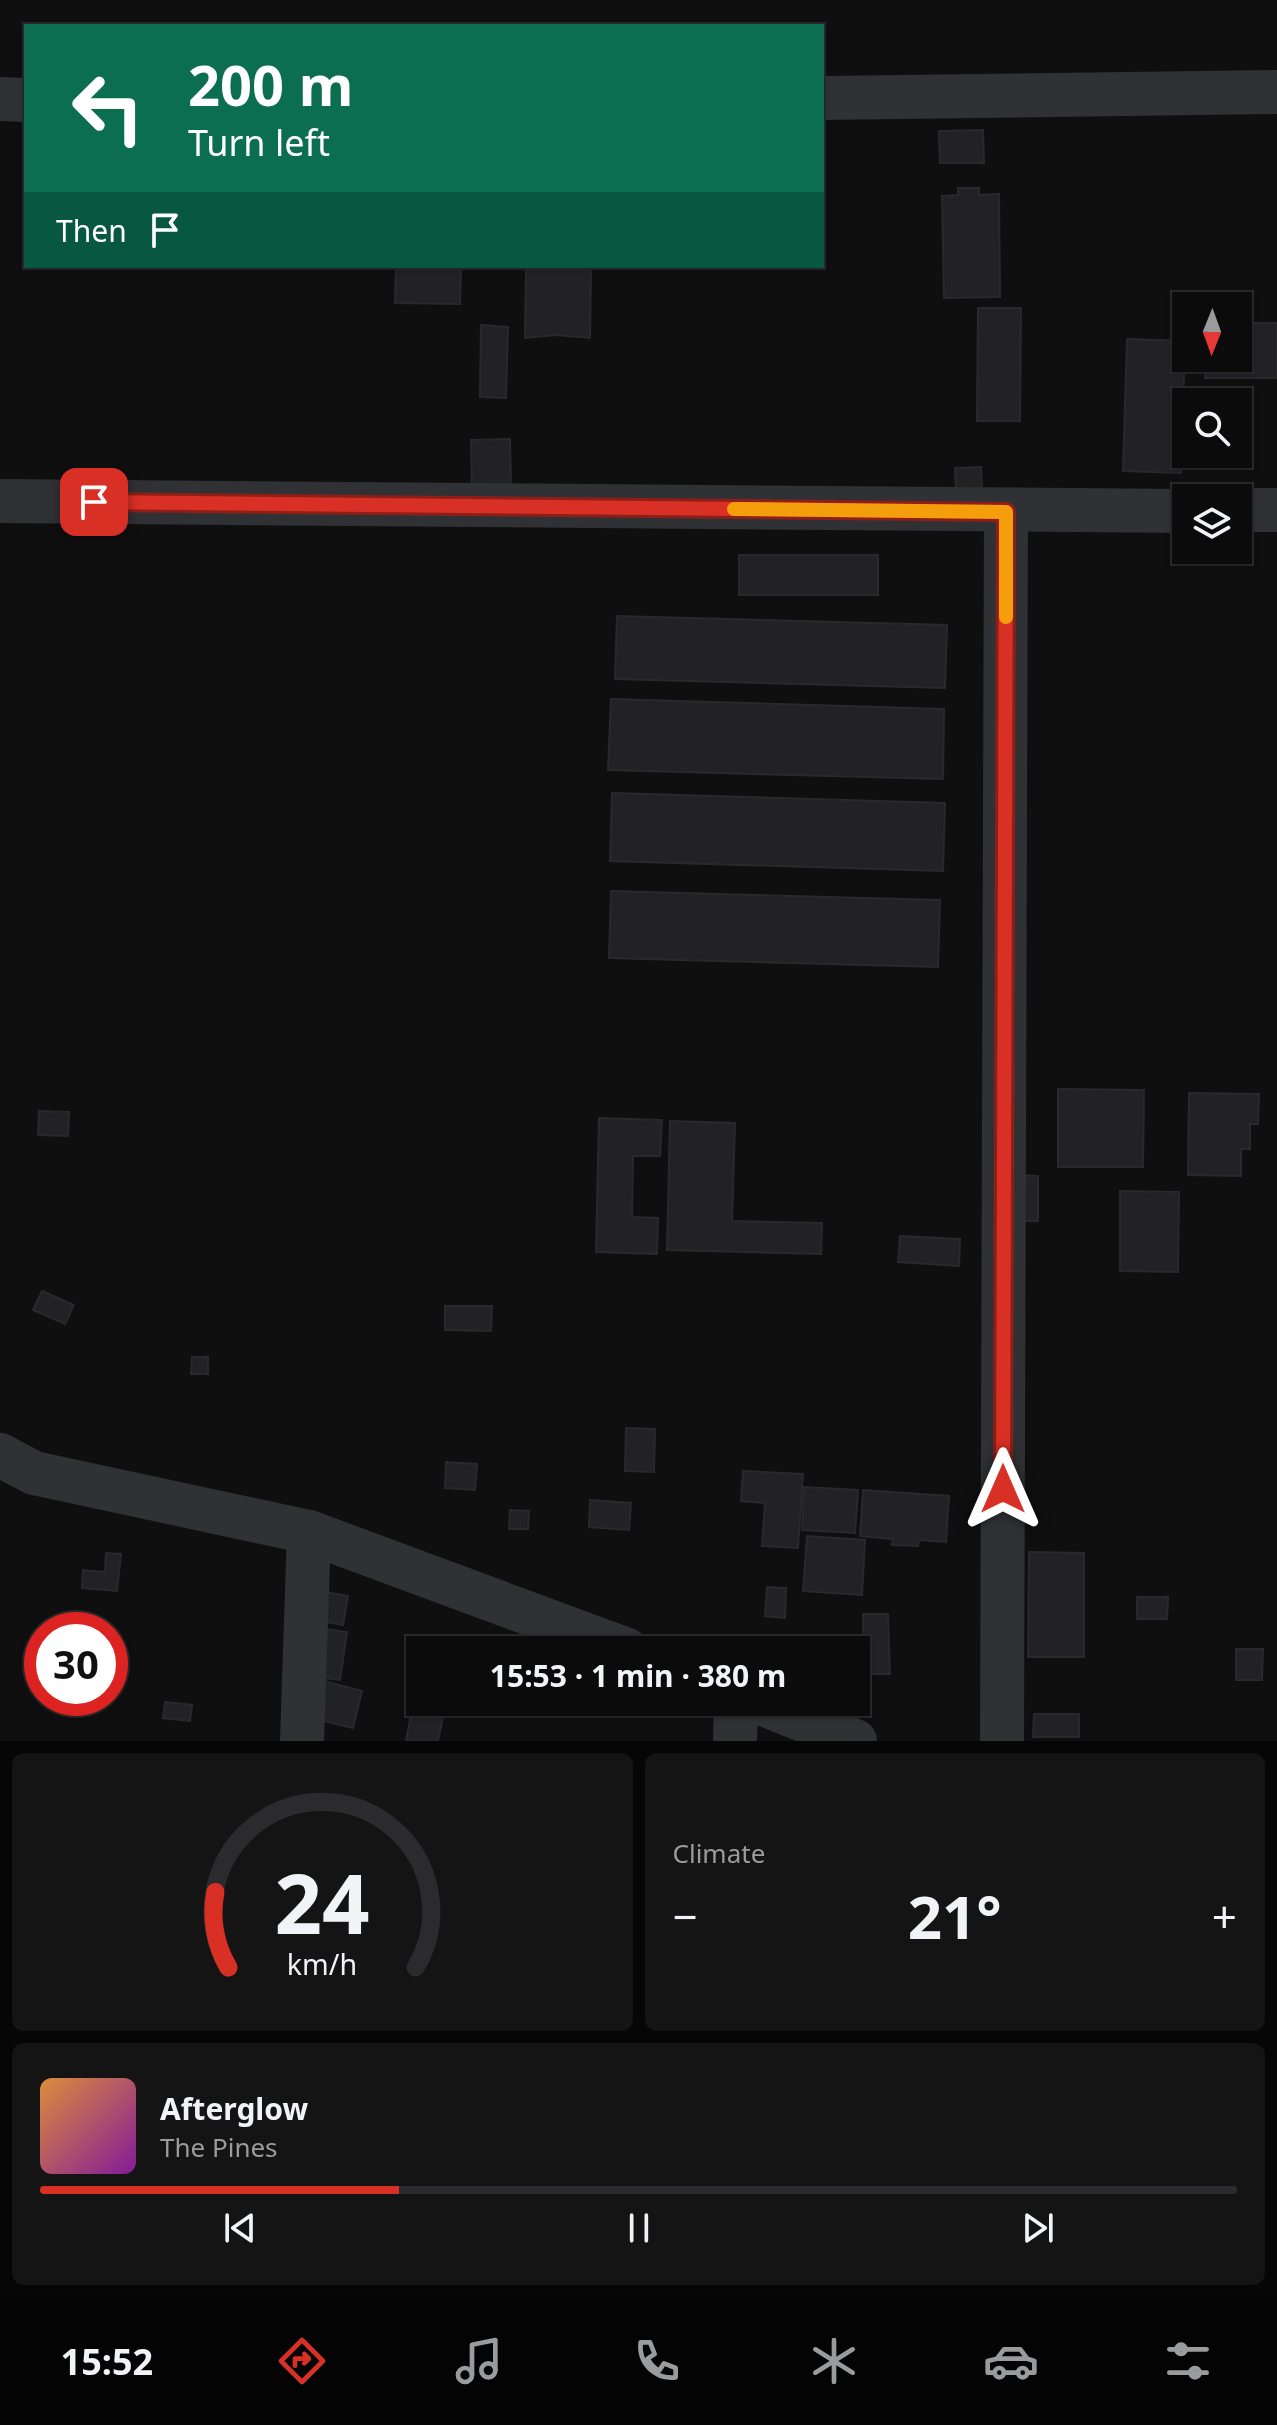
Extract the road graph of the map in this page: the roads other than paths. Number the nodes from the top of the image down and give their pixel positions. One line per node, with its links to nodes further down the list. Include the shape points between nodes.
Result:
1 (1277, 92): 2 (street)
2 (824, 98)
3 (0, 99): 4 (street)
4 (24, 100)
5 (0, 501): 9 (street)
6 (1252, 510): 7 (street)
7 (1277, 510)
8 (1172, 511): 9 (street)
9 (1006, 512): 18 (street)
10 (0, 1455): 11 (street, via 34,1473)
11 (309, 1532): 12 (street); 15 (street)
12 (589, 1636)
13 (736, 1716): 16 (street)
14 (793, 1716): 17 (street)
15 (302, 1741)
16 (735, 1741)
17 (855, 1741)
18 (1002, 1741)

